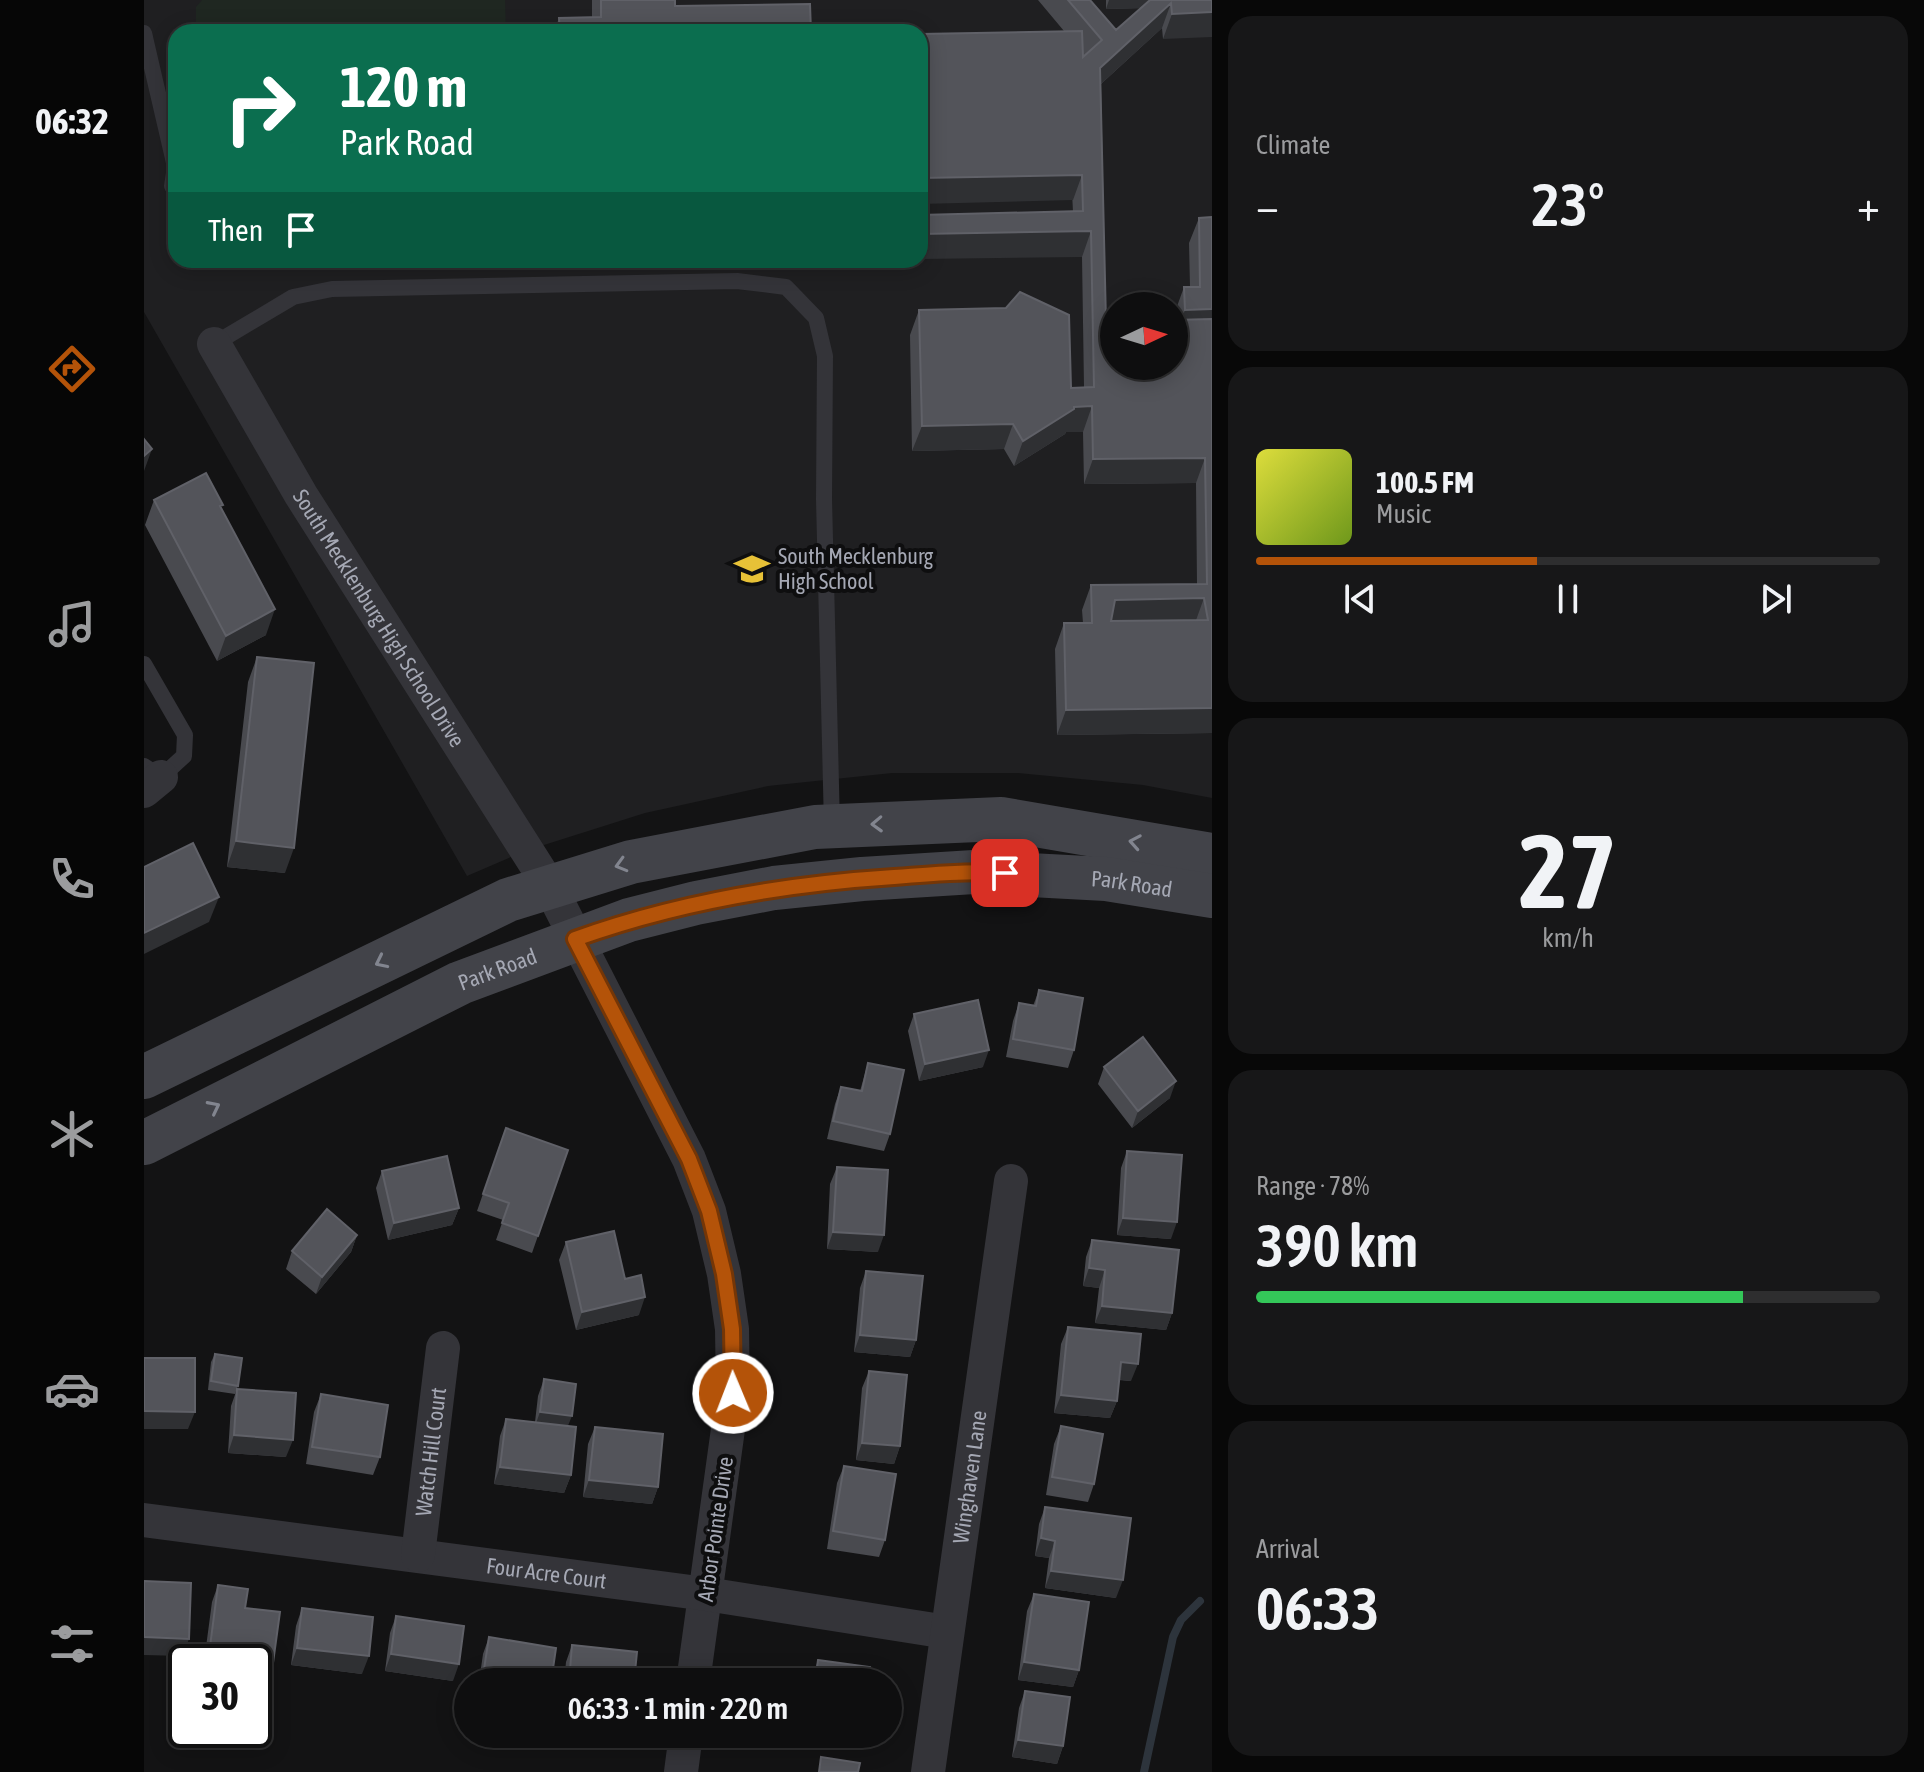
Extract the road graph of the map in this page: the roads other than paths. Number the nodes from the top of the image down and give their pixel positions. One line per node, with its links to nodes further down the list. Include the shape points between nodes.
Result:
1 (144, 33): 2 (lane)
2 (168, 137)
3 (214, 344): 6 (lane, via 293,297 332,289 737,281 786,287 816,318 825,356); 8 (street, South Mecklenburg High School Drive, via 301,495)
4 (144, 664): 5 (lane, via 185,735 184,756)
5 (150, 778)
6 (832, 826): 7 (main road, Park Road, one-way to 6, via 1001,819); 8 (main road, Park Road, one-way to 8, via 631,862)
7 (1212, 855)
8 (550, 887): 10 (street, Arbor Pointe Drive); 11 (main road, Park Road, one-way to 11, via 508,900)
9 (1212, 896): 10 (main road, Park Road, via 1106,879 1020,874 862,879 696,903)
10 (575, 939): 12 (main road, Park Road, one-way to 10, via 460,983); 17 (street, Arbor Pointe Drive, via 689,1159 724,1274 733,1393)
11 (144, 1077)
12 (144, 1143)
13 (1011, 1181): 18 (street, Winghaven Lane)
14 (443, 1348): 16 (street, Watch Hill Court)
15 (144, 1520): 16 (street, Four Acre Court)
16 (418, 1555): 17 (street, Four Acre Court)
17 (706, 1594): 18 (street, Four Acre Court); 19 (street, Arbor Pointe Drive)
18 (947, 1632): 22 (street, Winghaven Lane)
19 (695, 1668)
20 (684, 1748): 21 (street)
21 (681, 1772)
22 (928, 1772)

